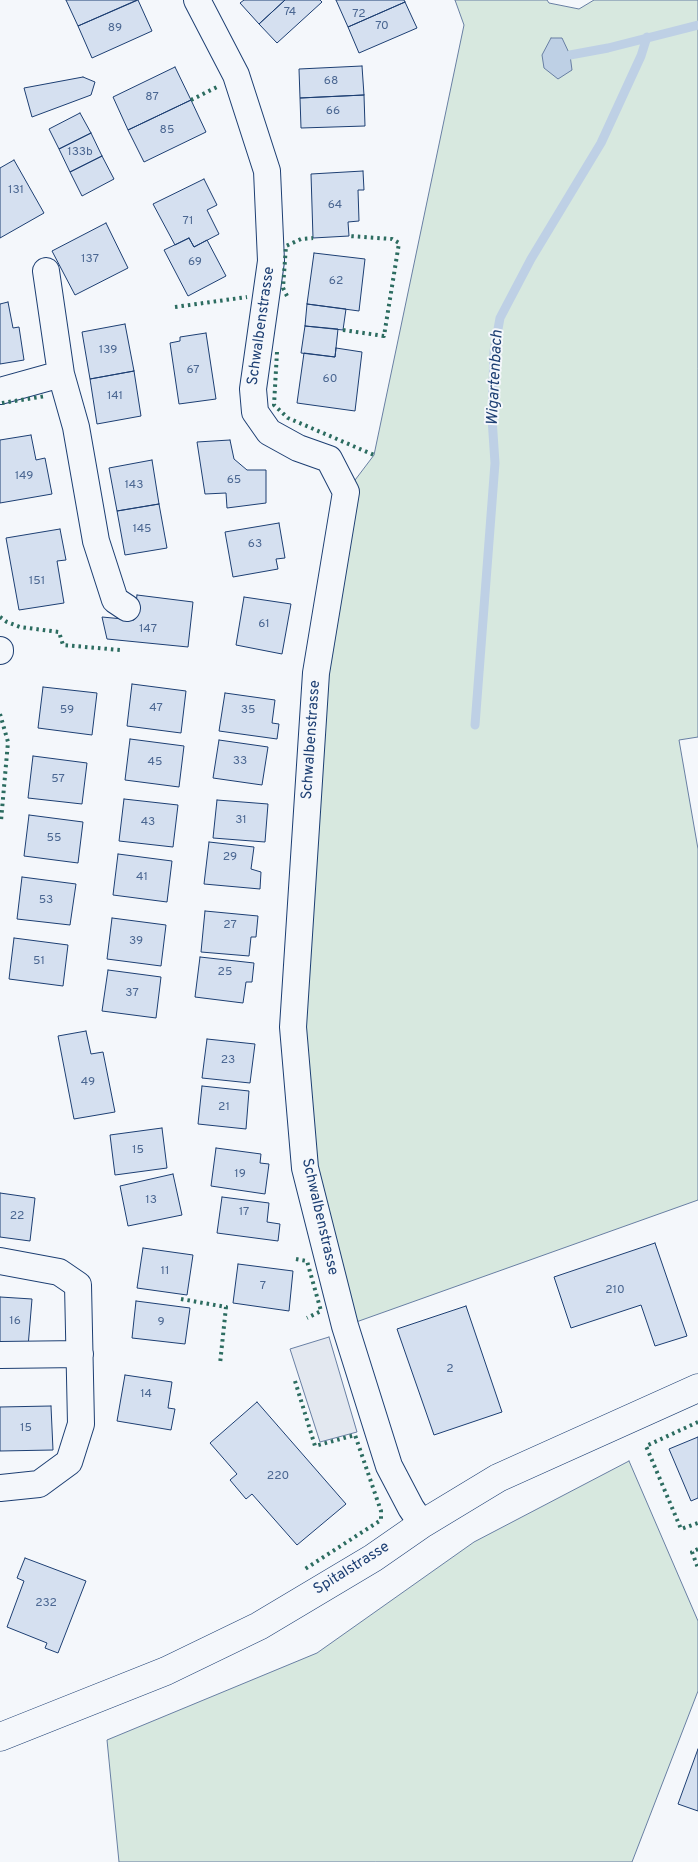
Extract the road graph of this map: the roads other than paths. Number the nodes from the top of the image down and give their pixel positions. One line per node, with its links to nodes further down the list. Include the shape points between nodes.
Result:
1 (197, 0): 11 (street, Schwalbenstrasse, via 236,75 267,171 271,261 253,389 255,412 269,432 298,448 329,458 346,492 316,674 294,1027 305,1168 345,1326 389,1466)
2 (46, 271): 3 (street)
3 (61, 374): 4 (street); 5 (street, via 76,427 96,540 115,600)
4 (0, 391)
5 (127, 608)
6 (0, 1261): 7 (street, via 59,1272 78,1285)
7 (80, 1354): 8 (street); 10 (street, via 81,1424 69,1462 39,1484)
8 (0, 1355)
9 (698, 1388): 11 (street, Spitalstrasse, via 498,1478)
10 (0, 1488)
11 (422, 1524): 12 (street, Spitalstrasse, via 373,1558 259,1626 166,1671)
12 (0, 1737)

